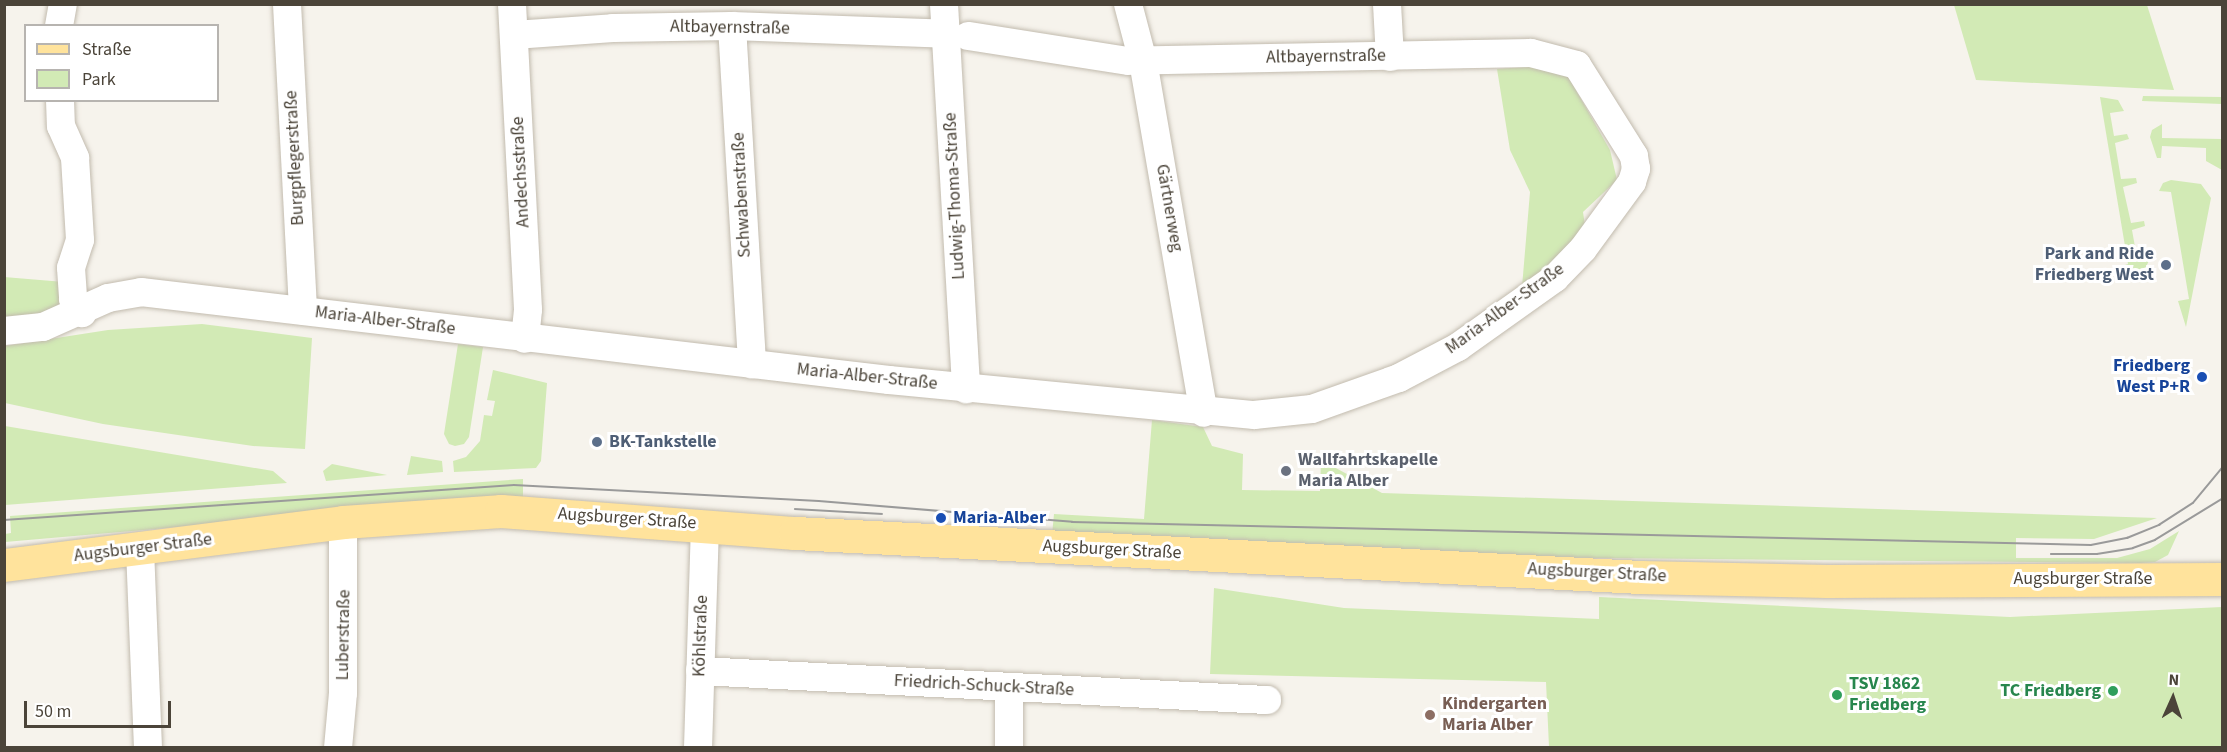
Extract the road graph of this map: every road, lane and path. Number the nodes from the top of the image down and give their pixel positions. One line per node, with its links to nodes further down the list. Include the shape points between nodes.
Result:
1 (63, 4): 7 (street)
2 (287, 4): 15 (street, Burgpflegerstraße)
3 (512, 4): 9 (street, Andechsstraße)
4 (944, 4): 10 (street, Ludwig-Thoma-Straße)
5 (1128, 4): 12 (street, Gärtnerweg)
6 (1388, 4): 11 (street)
7 (59, 24)
8 (732, 26): 9 (street, Altbayernstraße); 10 (street, Altbayernstraße); 19 (street, Schwabenstraße)
9 (514, 35): 18 (street, Andechsstraße, via 528,310)
10 (957, 35): 12 (street, Altbayernstraße); 20 (street, Ludwig-Thoma-Straße)
11 (1390, 57): 12 (street, Altbayernstraße); 14 (street, Altbayernstraße, via 1531,53 1577,65)
12 (1143, 61): 21 (street, Gärtnerweg)
13 (60, 102): 16 (street, via 61,126 75,158 80,240 71,268 73,299)
14 (1634, 156): 21 (street, Maria-Alber-Straße, via 1632,182 1583,249 1555,278 1458,347 1399,378 1312,409 1254,415)
15 (303, 311): 16 (street, Maria-Alber-Straße, via 141,292 108,298); 18 (street, Maria-Alber-Straße)
16 (82, 313): 17 (street, Maria-Alber-Straße, via 43,327)
17 (4, 331)
18 (525, 339): 19 (street, Maria-Alber-Straße)
19 (752, 364): 20 (street, Maria-Alber-Straße)
20 (966, 388): 21 (street, Maria-Alber-Straße)
21 (1204, 413)
22 (343, 522): 23 (main road, Augsburger Straße, via 501,511); 24 (main road, Augsburger Straße); 33 (street, Luberstraße)
23 (705, 525): 28 (main road, Augsburger Straße, via 1640,577 1827,581); 29 (street, Köhlstraße)
24 (140, 549): 26 (main road, Augsburger Straße); 32 (street)
25 (4, 554): 26 (main road)
26 (46, 559): 27 (main road, Augsburger Straße)
27 (4, 566)
28 (2223, 579)
29 (700, 672): 30 (street, Friedrich-Schuck-Straße); 34 (street, Köhlstraße)
30 (1009, 688): 31 (street, Friedrich-Schuck-Straße); 35 (street)
31 (1267, 700)
32 (148, 747)
33 (338, 747)
34 (698, 747)
35 (1009, 747)

